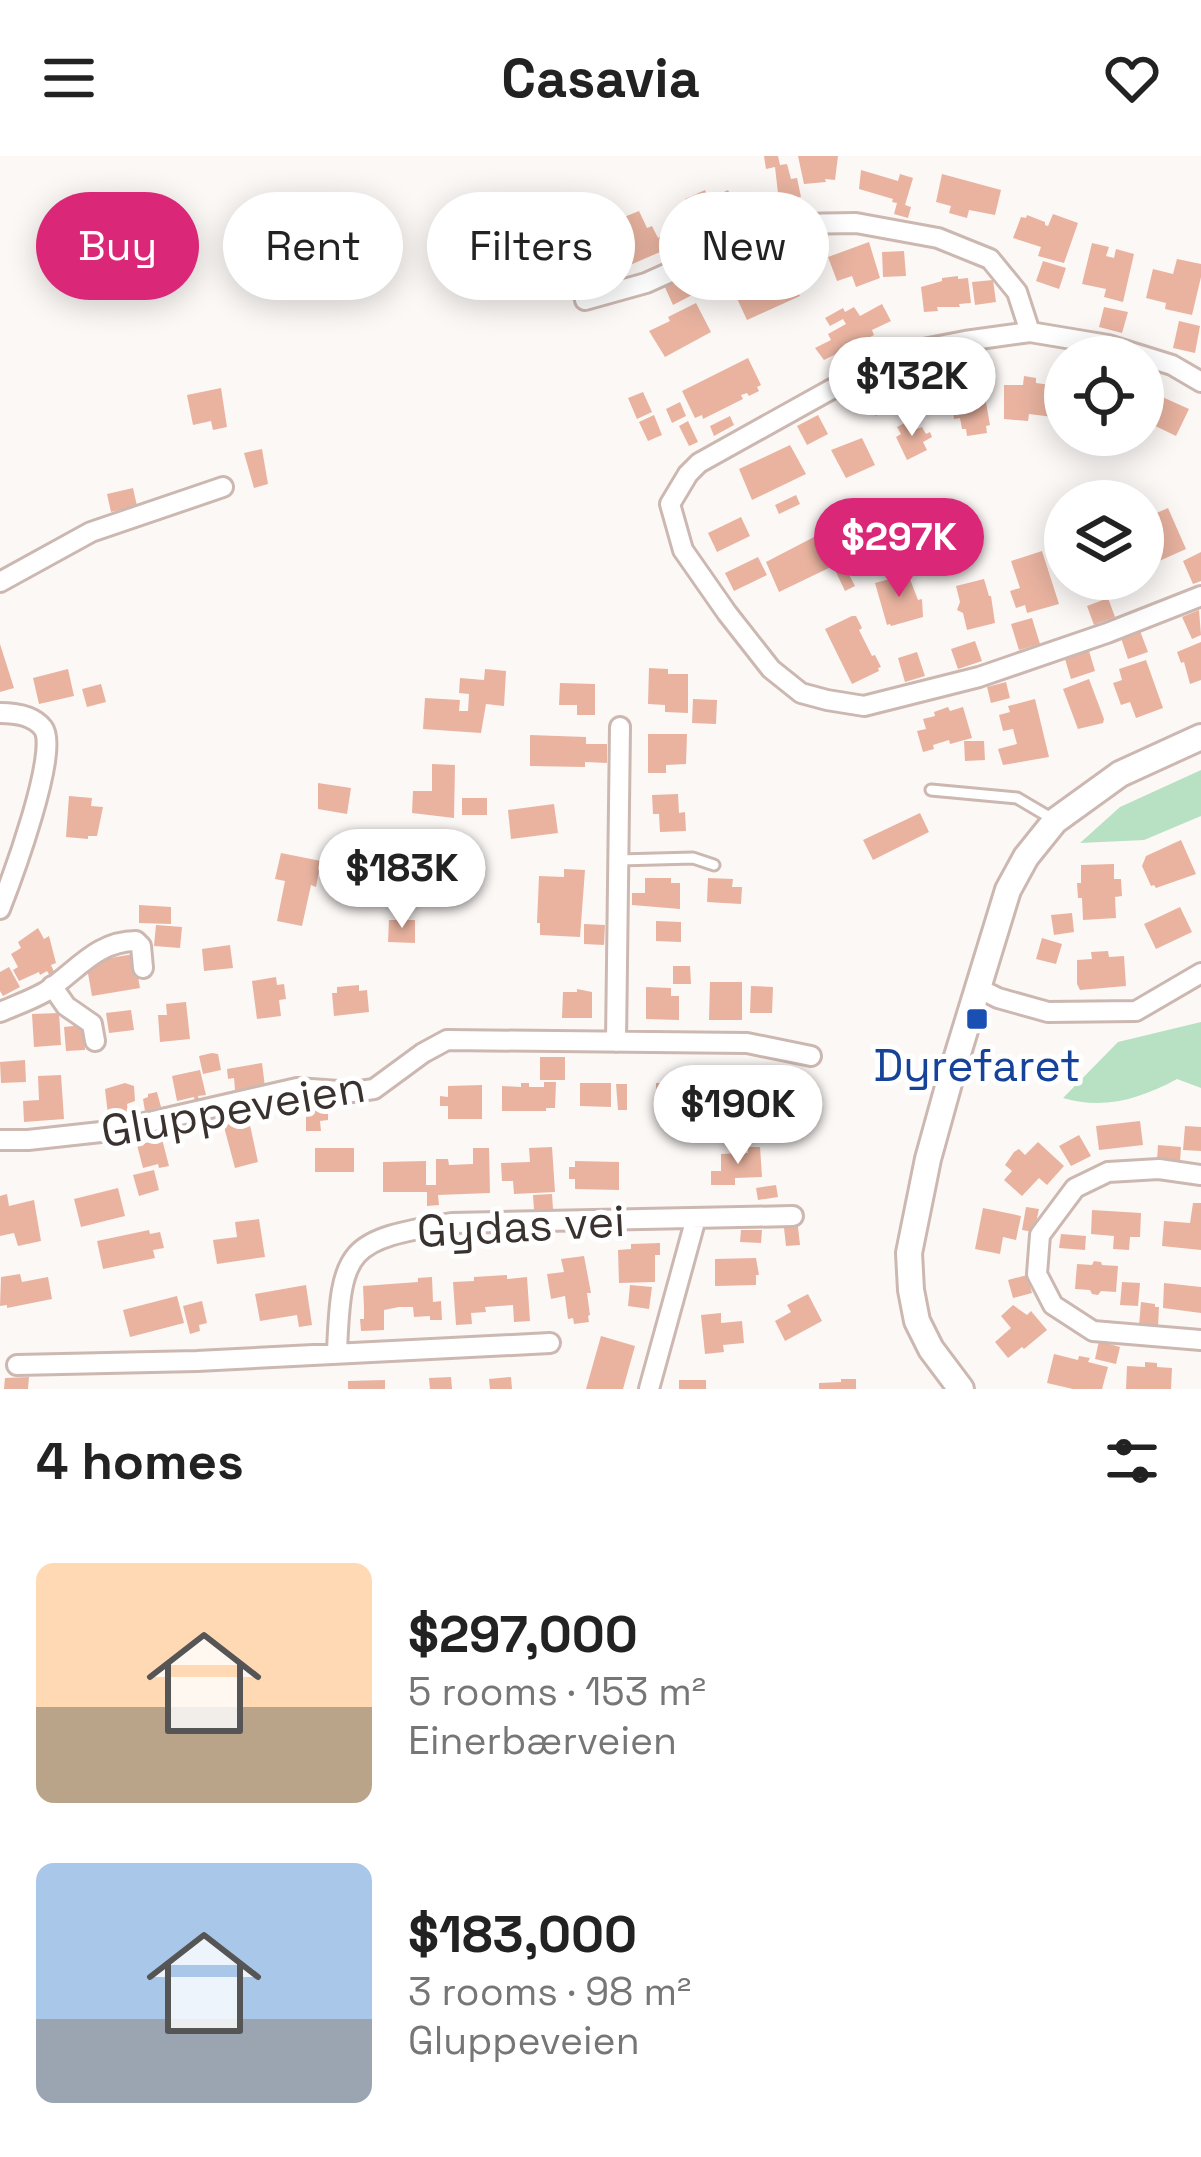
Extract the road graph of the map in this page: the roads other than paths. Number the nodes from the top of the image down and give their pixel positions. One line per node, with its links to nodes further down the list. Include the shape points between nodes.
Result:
1 (635, 286): 2 (street, via 793,224 856,223 938,238 990,259 1017,292)
2 (1030, 332): 3 (street, via 1108,345); 6 (street, via 914,351 699,463 670,504 683,550 771,669 801,693 864,706 979,677)
3 (1201, 382)
4 (223, 487): 5 (street, via 92,532)
5 (0, 582)
6 (1201, 596)
7 (0, 713): 14 (street, via 27,716 48,743)
8 (620, 727): 12 (street)
9 (1201, 737): 11 (street, via 1120,774)
10 (931, 790): 11 (lane, via 1017,798)
11 (1055, 820): 18 (street, via 1008,890)
12 (619, 860): 13 (lane); 21 (street)
13 (714, 865)
14 (0, 909)
15 (143, 968): 17 (street, via 140,946 129,940 94,952)
16 (1201, 973): 18 (street, via 1136,1011 1048,1012)
17 (52, 986): 19 (street); 20 (street, via 92,1024)
18 (976, 987): 32 (street, via 909,1253 917,1321)
19 (0, 1012)
20 (95, 1041)
21 (616, 1042): 22 (street, Gluppeveien, via 747,1043); 23 (street, Gluppeveien, via 447,1040 374,1089 291,1089 110,1131)
22 (811, 1056)
23 (0, 1140)
24 (1201, 1175): 27 (street, via 1108,1172 1075,1188 1040,1235 1037,1274 1053,1305 1093,1331)
25 (793, 1216): 26 (street, Gydas vei)
26 (696, 1218): 29 (street, Gydas vei, via 452,1223 386,1236 346,1269); 31 (street)
27 (1201, 1340)
28 (550, 1343): 29 (street)
29 (337, 1352): 30 (street)
30 (17, 1365)
31 (649, 1389)
32 (962, 1389)

